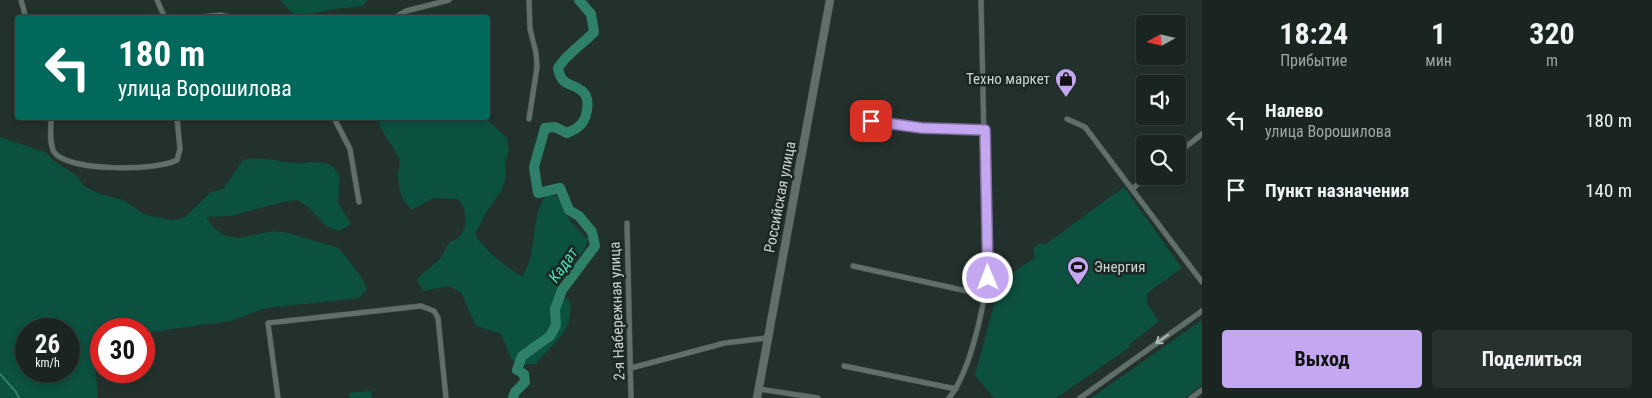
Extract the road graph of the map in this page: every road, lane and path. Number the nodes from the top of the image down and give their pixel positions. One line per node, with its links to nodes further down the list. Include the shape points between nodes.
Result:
1 (20, 0): 7 (street)
2 (157, 0): 8 (street)
3 (449, 0): 9 (street)
4 (529, 0): 10 (street, via 537,67)
5 (830, 0): 27 (street, Российская улица)
6 (981, 0): 16 (street)
7 (25, 15)
8 (163, 15)
9 (399, 15)
10 (529, 119)
11 (1068, 119): 20 (street, via 1085,126)
12 (51, 120): 13 (street, via 55,153 66,160 100,167 168,164 177,160 180,149)
13 (177, 120)
14 (335, 120): 21 (street, via 350,149)
15 (871, 121): 16 (street, via 922,128)
16 (985, 130): 25 (street, via 988,278)
17 (1202, 134): 18 (street)
18 (1186, 146)
19 (1137, 185): 20 (street)
20 (1132, 189): 24 (street)
21 (359, 202)
22 (627, 223): 29 (street, 2-я Набережная улица)
23 (853, 266): 25 (street)
24 (1202, 282)
25 (985, 295): 31 (street, via 964,374)
26 (1202, 311): 39 (street, one-way to 39)
27 (767, 338): 29 (street, via 725,344); 30 (street, Российская улица)
28 (844, 366): 31 (street)
29 (631, 368): 35 (street, 2-я Набережная улица)
30 (759, 389): 36 (street, Российская улица); 37 (street)
31 (956, 389): 38 (street)
32 (1202, 390): 40 (street)
33 (278, 398): 34 (street, via 268,323 412,306 430,308 438,318)
34 (446, 398)
35 (632, 398)
36 (757, 398)
37 (818, 398)
38 (949, 398)
39 (1080, 398)
40 (1192, 398)

